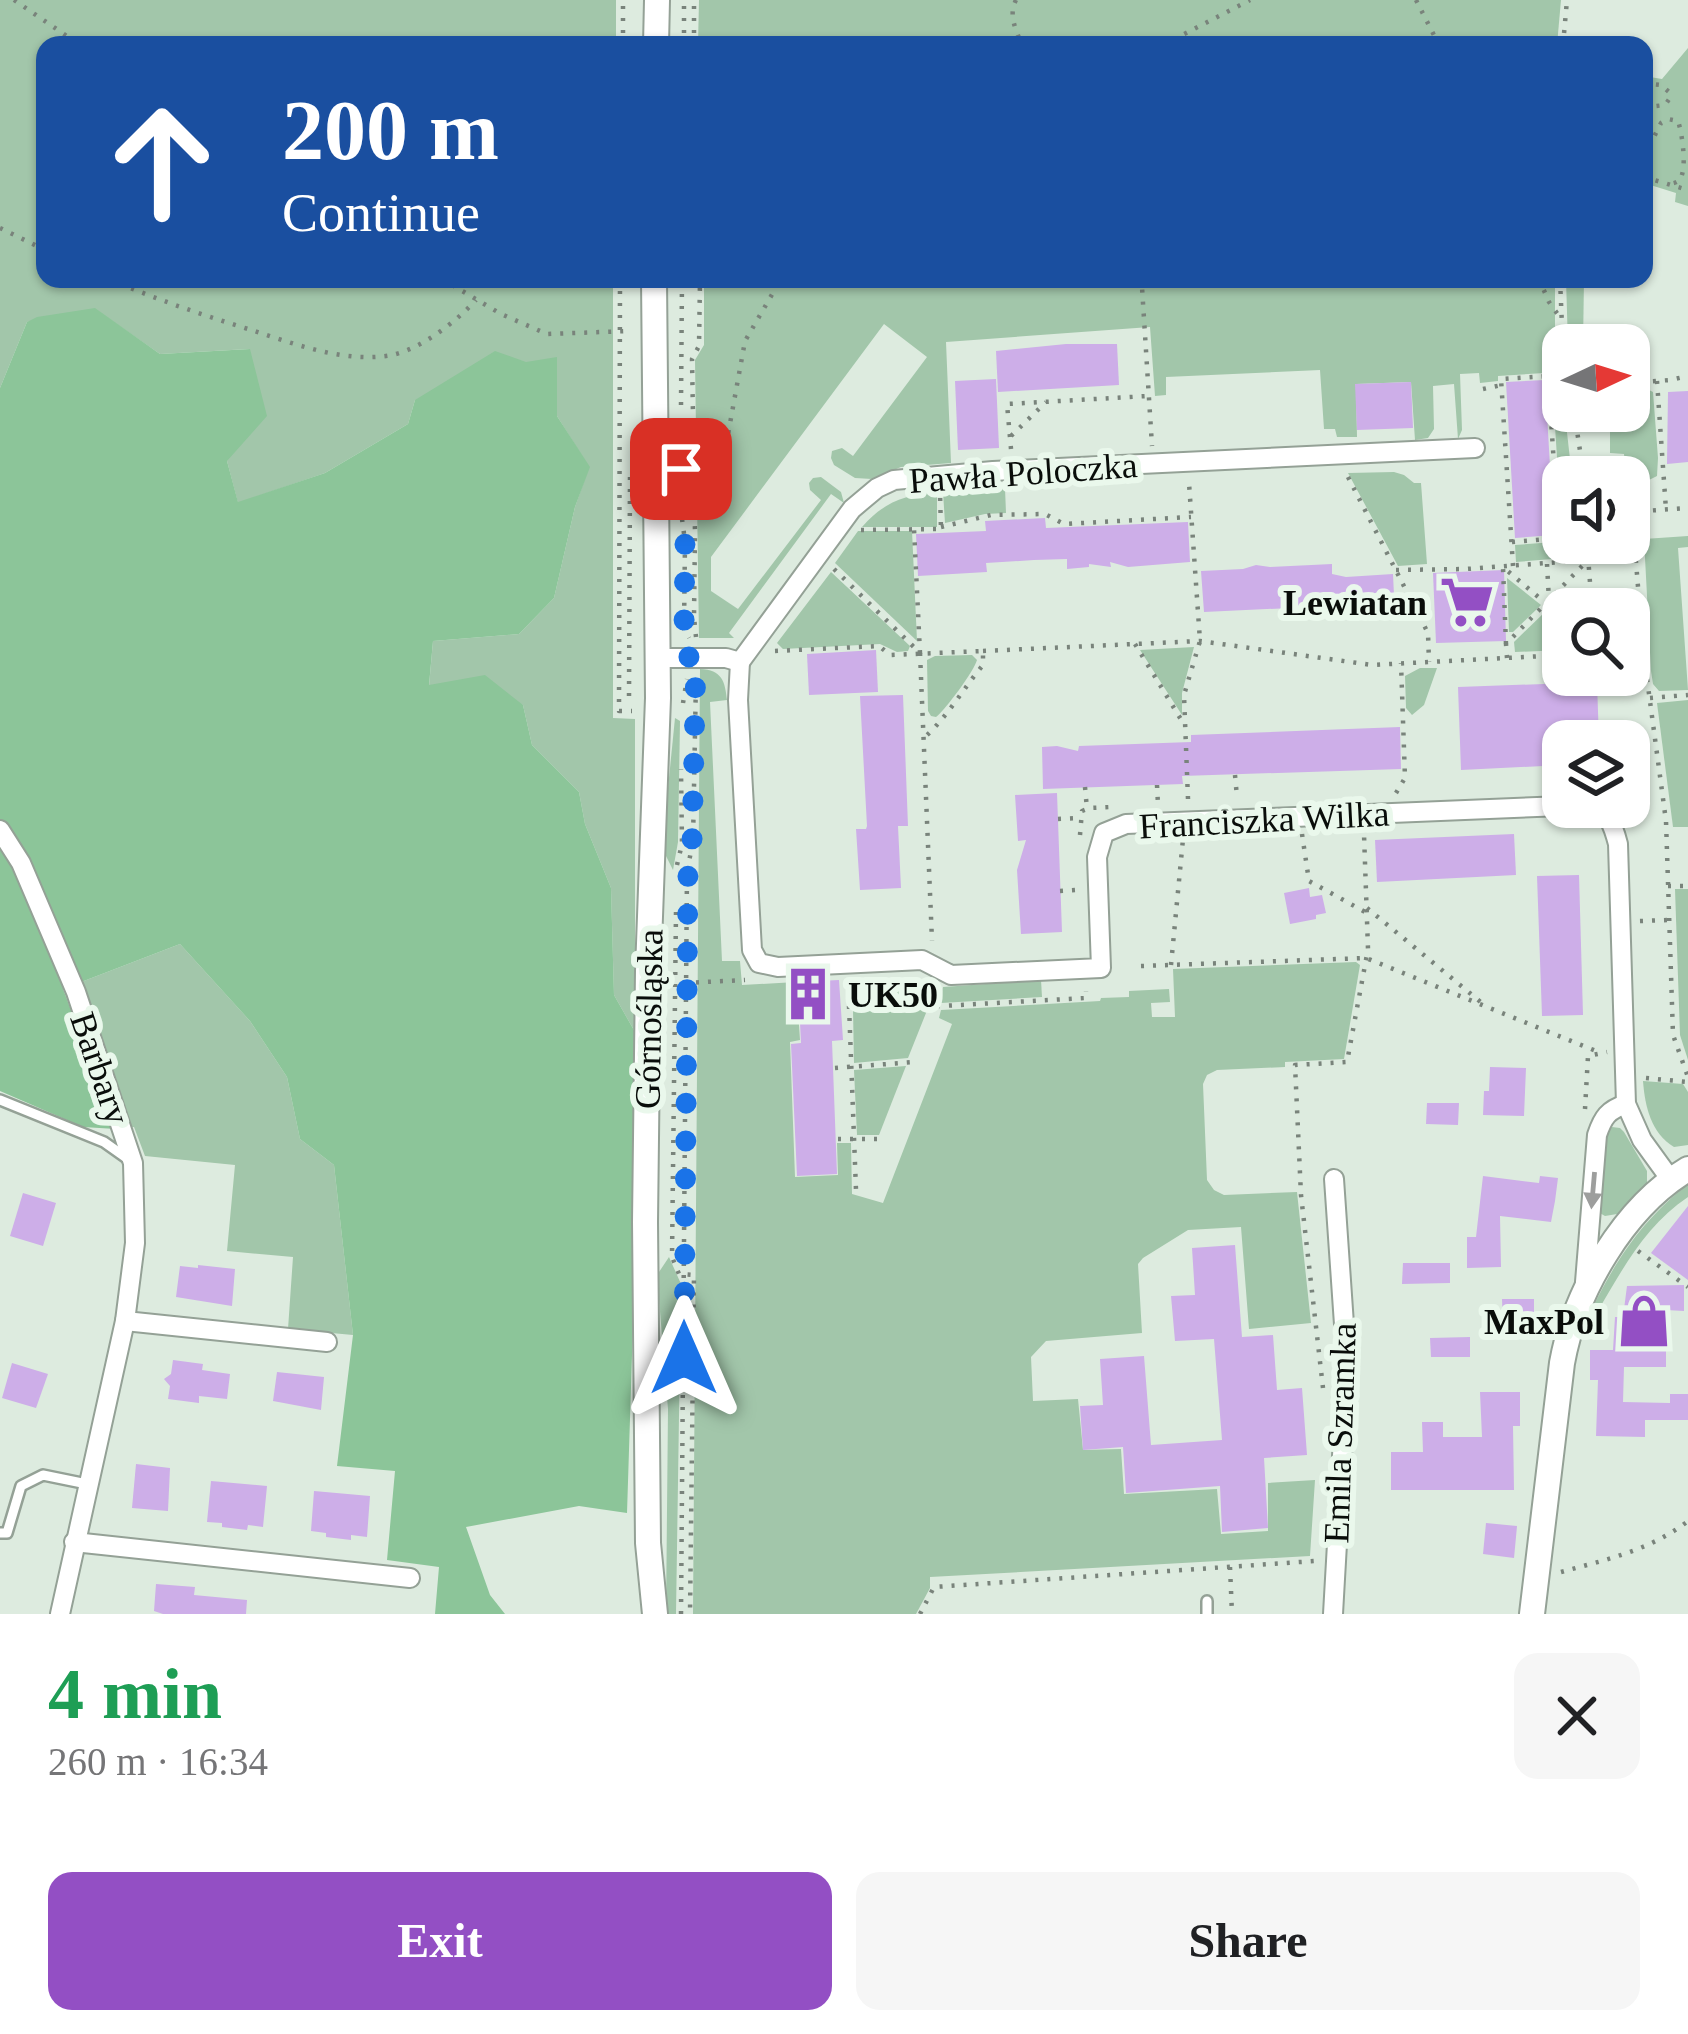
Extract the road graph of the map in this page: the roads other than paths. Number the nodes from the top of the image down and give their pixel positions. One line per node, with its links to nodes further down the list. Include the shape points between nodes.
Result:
1 (657, 0): 2 (street)
2 (656, 36)
3 (655, 288): 5 (street, Górnośląska)
4 (1475, 448): 6 (street, Pawła Poloczka, via 894,480 852,509)
5 (657, 658): 6 (street); 21 (street, Górnośląska, via 647,994)
6 (740, 662): 7 (street, Franciszka Wilka, via 752,950 759,963 922,960 951,975 1101,968 1097,856 1114,827 1185,813 1302,818)
7 (1542, 807)
8 (1614, 828): 11 (street)
9 (0, 830): 12 (street, Barbary, via 76,992)
10 (0, 1100): 12 (lane, via 104,1142)
11 (1626, 1104): 13 (street, via 1642,1140); 15 (street, one-way to 15, via 1611,1109 1597,1135)
12 (133, 1163): 16 (street, Barbary)
13 (1679, 1174): 15 (street, via 1630,1222)
14 (1334, 1179): 28 (street, Emila Szramka, via 1347,1368)
15 (1585, 1292): 29 (street, via 1562,1363)
16 (124, 1321): 17 (street); 18 (street, Barbary)
17 (327, 1342)
18 (87, 1484): 19 (lane, via 43,1475 21,1486 7,1533); 20 (street, Barbary)
19 (0, 1533)
20 (74, 1542): 22 (street); 24 (street, Barbary)
21 (648, 1543): 25 (street, Górnośląska); 26 (street, Górnośląska)
22 (410, 1579)
23 (1207, 1601): 27 (lane)
24 (60, 1614)
25 (642, 1614)
26 (655, 1614)
27 (1207, 1614)
28 (1333, 1614)
29 (1532, 1614)

